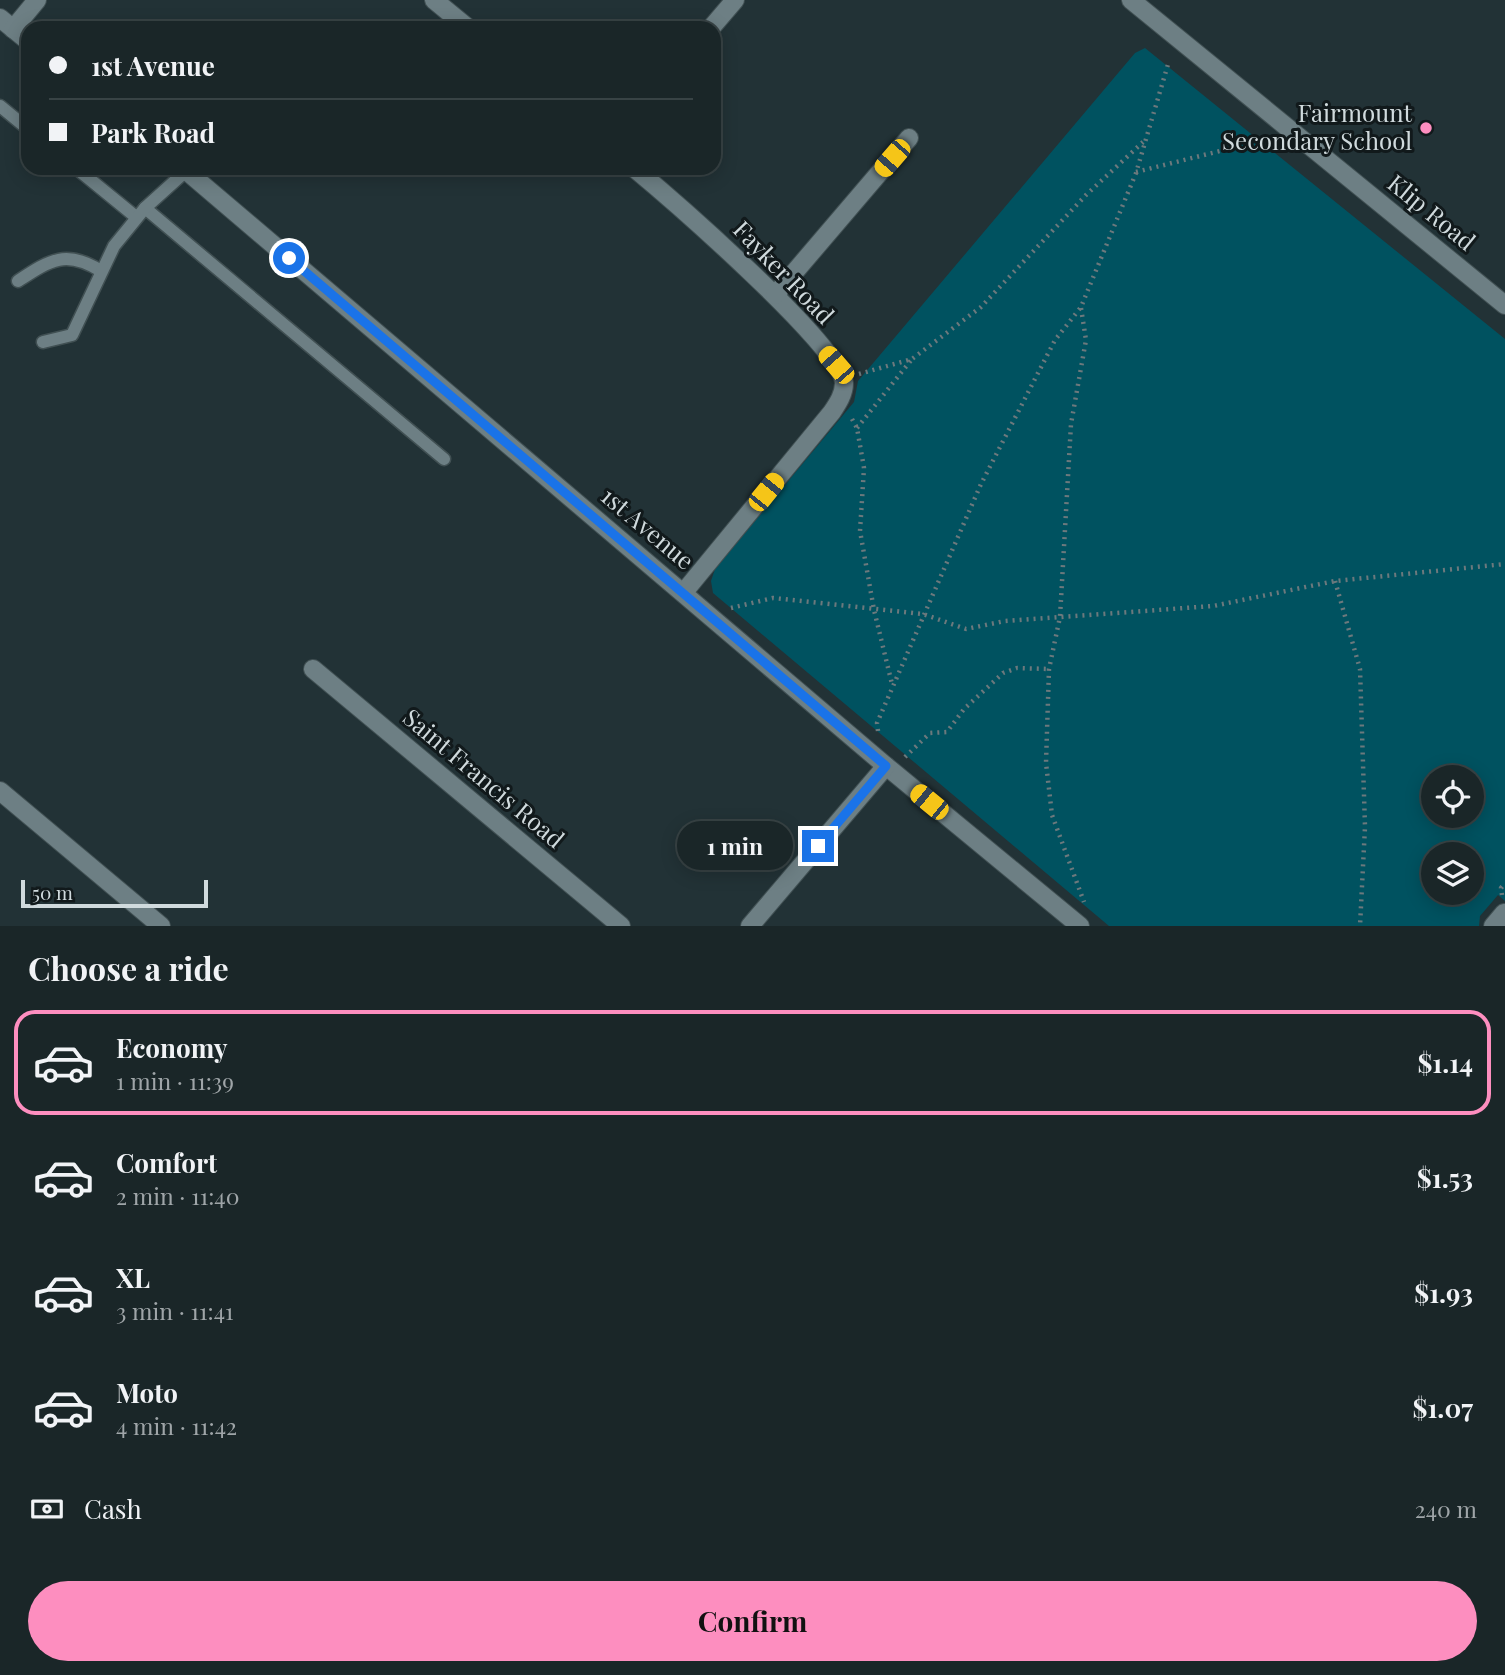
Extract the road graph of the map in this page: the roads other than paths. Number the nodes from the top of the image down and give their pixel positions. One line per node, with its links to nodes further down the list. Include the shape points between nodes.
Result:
1 (37, 0): 7 (street)
2 (434, 0): 5 (street)
3 (735, 0): 6 (street)
4 (1131, 0): 20 (street, Klip Road)
5 (460, 21)
6 (717, 21)
7 (7, 24): 8 (street)
8 (21, 35)
9 (0, 107): 10 (lane)
10 (21, 124)
11 (909, 138): 19 (street)
12 (86, 175): 16 (lane)
13 (178, 175): 16 (lane)
14 (191, 175): 23 (street, 1st Avenue)
15 (642, 175): 19 (street, Fayker Road)
16 (141, 213): 17 (lane); 22 (lane)
17 (101, 271): 18 (lane, via 68,258); 21 (lane, via 72,335)
18 (18, 281)
19 (775, 295): 23 (street, Fayker Road, via 836,365 842,391)
20 (1505, 305)
21 (43, 342)
22 (444, 459)
23 (684, 592): 25 (street, 1st Avenue)
24 (313, 669): 30 (street, Saint Francis Road)
25 (886, 766): 28 (street, 1st Avenue); 31 (street)
26 (0, 791): 29 (street)
27 (1504, 913): 32 (street)
28 (1084, 920)
29 (161, 926)
30 (621, 926)
31 (750, 926)
32 (1493, 926)

